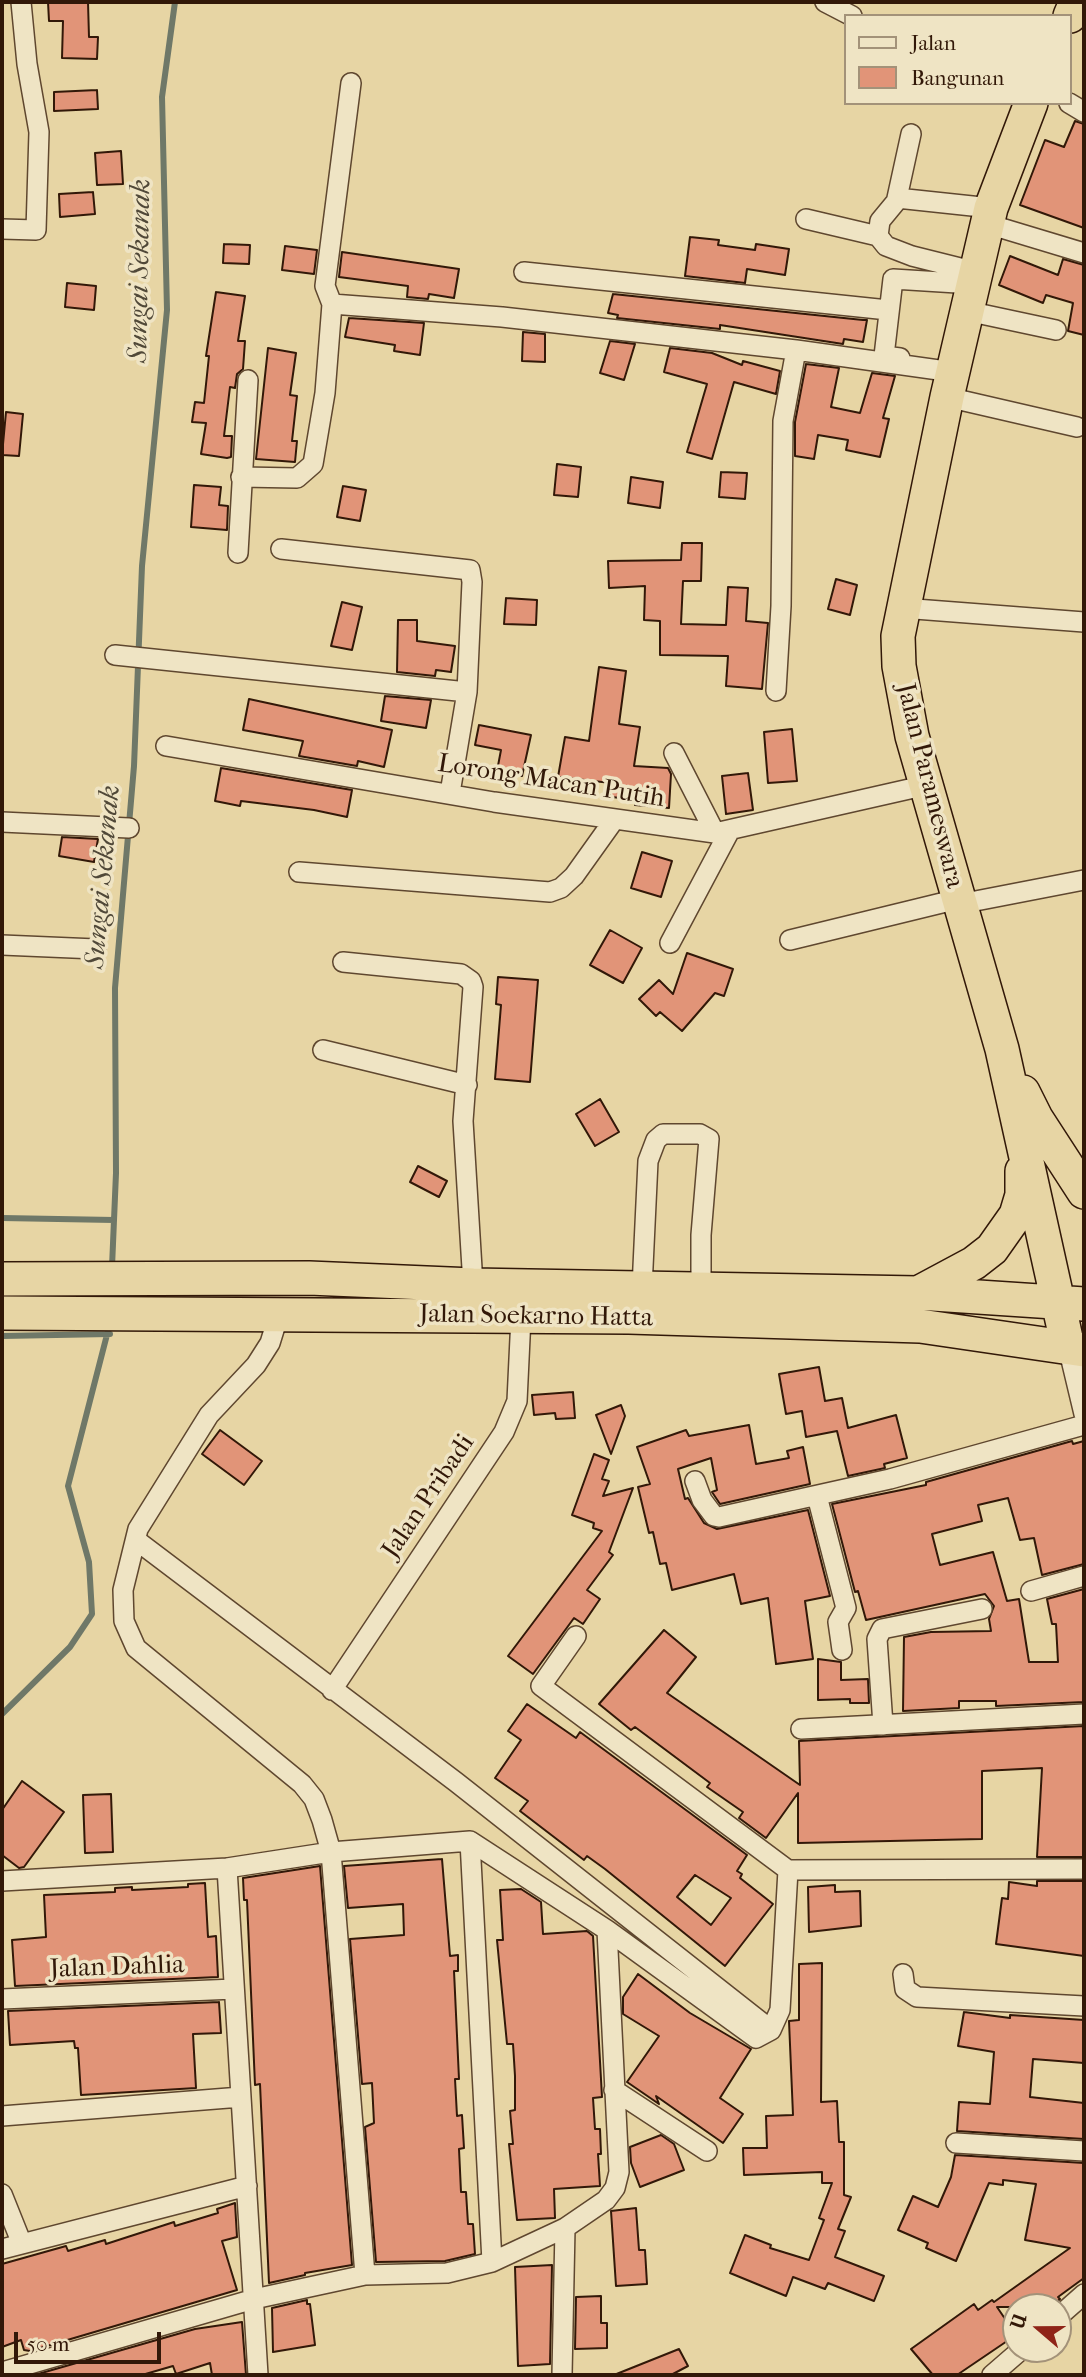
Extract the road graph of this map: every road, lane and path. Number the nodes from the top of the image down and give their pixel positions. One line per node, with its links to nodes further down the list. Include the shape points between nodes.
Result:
1 (21, 2): 10 (street, via 39,132 39,195 36,230)
2 (825, 2): 3 (street)
3 (849, 10)
4 (351, 83): 15 (street, via 326,286)
5 (1030, 105): 8 (highway, Jalan Parameswara)
6 (911, 134): 7 (street)
7 (899, 198): 8 (street); 11 (street, via 880,221)
8 (990, 216): 12 (street); 14 (highway, Jalan Parameswara)
9 (806, 219): 11 (street)
10 (2, 229)
11 (878, 236): 14 (street, via 886,246)
12 (1084, 253)
13 (524, 272): 16 (street)
14 (972, 289): 16 (street, via 897,278 891,282); 17 (street); 19 (highway, Jalan Parameswara)
15 (332, 304): 18 (street, via 502,317); 22 (street, via 325,393 313,464 297,478)
16 (888, 310): 19 (street, via 884,356)
17 (1056, 330)
18 (796, 350): 19 (street); 28 (street, via 783,421)
19 (951, 379): 21 (street); 25 (highway, Jalan Parameswara)
20 (248, 380): 22 (street)
21 (1077, 427)
22 (242, 477): 24 (street)
23 (281, 549): 29 (street, via 470,570)
24 (238, 553)
25 (902, 608): 26 (street); 32 (highway, Jalan Parameswara, via 899,666)
26 (1084, 622)
27 (119, 655): 29 (street)
28 (776, 691)
29 (467, 692): 33 (street)
30 (166, 746): 33 (street, Lorong Macan Putih)
31 (674, 753): 37 (street)
32 (926, 785): 37 (street, Lorong Macan Putih); 40 (highway, Jalan Parameswara)
33 (450, 793): 34 (street, Lorong Macan Putih)
34 (614, 820): 37 (street, Lorong Macan Putih); 38 (street, via 574,876 550,892)
35 (2, 822): 36 (street)
36 (129, 828)
37 (722, 833): 42 (street)
38 (299, 872)
39 (1084, 880): 40 (street)
40 (959, 902): 41 (street); 46 (highway, Jalan Parameswara)
41 (790, 940)
42 (670, 943)
43 (2, 945): 44 (street)
44 (96, 949)
45 (343, 962): 48 (street, via 468,978 473,987)
46 (1002, 1049): 49 (highway, Jalan Parameswara); 50 (highway, via 1036,1118)
47 (323, 1050): 48 (street)
48 (467, 1086): 52 (street, via 463,1121)
49 (1022, 1136): 55 (highway, via 1022,1195 1004,1234 974,1263); 56 (highway, Jalan Parameswara)
50 (1084, 1192)
51 (2, 1279): 52 (highway, Jalan Soekarno Hatta, via 309,1278)
52 (473, 1286): 53 (highway, Jalan Soekarno Hatta)
53 (642, 1288): 54 (highway, Jalan Soekarno Hatta); 54 (street, via 648,1161 663,1134 700,1133 709,1139)
54 (701, 1289): 55 (highway, Jalan Soekarno Hatta)
55 (918, 1293): 56 (highway, Jalan Soekarno Hatta)
56 (1072, 1303): 60 (highway, Jalan Parameswara)
57 (2, 1312): 58 (highway, Jalan Soekarno Hatta)
58 (279, 1314): 59 (highway, Jalan Soekarno Hatta); 65 (street, via 270,1343 256,1365 209,1415 138,1529)
59 (522, 1317): 60 (highway, Jalan Soekarno Hatta, via 920,1326); 71 (street, Jalan Pribadi, via 517,1401 504,1432)
60 (1079, 1340): 61 (street)
61 (1084, 1414)
62 (1084, 1425): 64 (street)
63 (695, 1482): 64 (street, via 702,1500 717,1517)
64 (817, 1496): 70 (street, via 846,1608 838,1622)
65 (136, 1540): 71 (street); 76 (street, via 123,1590 129,1638 145,1657 302,1784 314,1799)
66 (1084, 1576): 67 (street)
67 (1031, 1591)
68 (982, 1609): 73 (street, via 882,1629 877,1639)
69 (576, 1636): 79 (street, via 541,1686)
70 (842, 1650)
71 (332, 1690): 86 (street)
72 (1084, 1714): 73 (street)
73 (883, 1725): 74 (street)
74 (801, 1729)
75 (470, 1841): 76 (street); 81 (street); 98 (street)
76 (331, 1852): 77 (street); 99 (street)
77 (227, 1868): 80 (street); 83 (street)
78 (1084, 1869): 79 (street)
79 (788, 1870): 86 (street, via 779,2010)
80 (2, 1881)
81 (607, 1930): 86 (street, via 753,2036); 87 (street)
82 (903, 1974): 85 (street, via 905,1989 917,1997)
83 (234, 1989): 84 (street, Jalan Dahlia); 88 (street)
84 (2, 1999)
85 (1084, 2006)
86 (771, 2030)
87 (614, 2091): 91 (street); 95 (street, via 619,2178 607,2200)
88 (241, 2097): 89 (street); 93 (street)
89 (2, 2116)
90 (956, 2143): 92 (street)
91 (707, 2151)
92 (1084, 2151)
93 (247, 2186): 96 (street); 100 (street)
94 (2, 2194): 96 (street)
95 (565, 2228): 98 (street); 104 (street)
96 (22, 2244): 97 (street)
97 (2, 2249)
98 (492, 2262): 99 (street, via 447,2273)
99 (365, 2275): 100 (street)
100 (254, 2300): 102 (street); 103 (street)
101 (1006, 2363): 105 (street)
102 (2, 2372)
103 (258, 2375)
104 (562, 2375)
105 (992, 2375)

